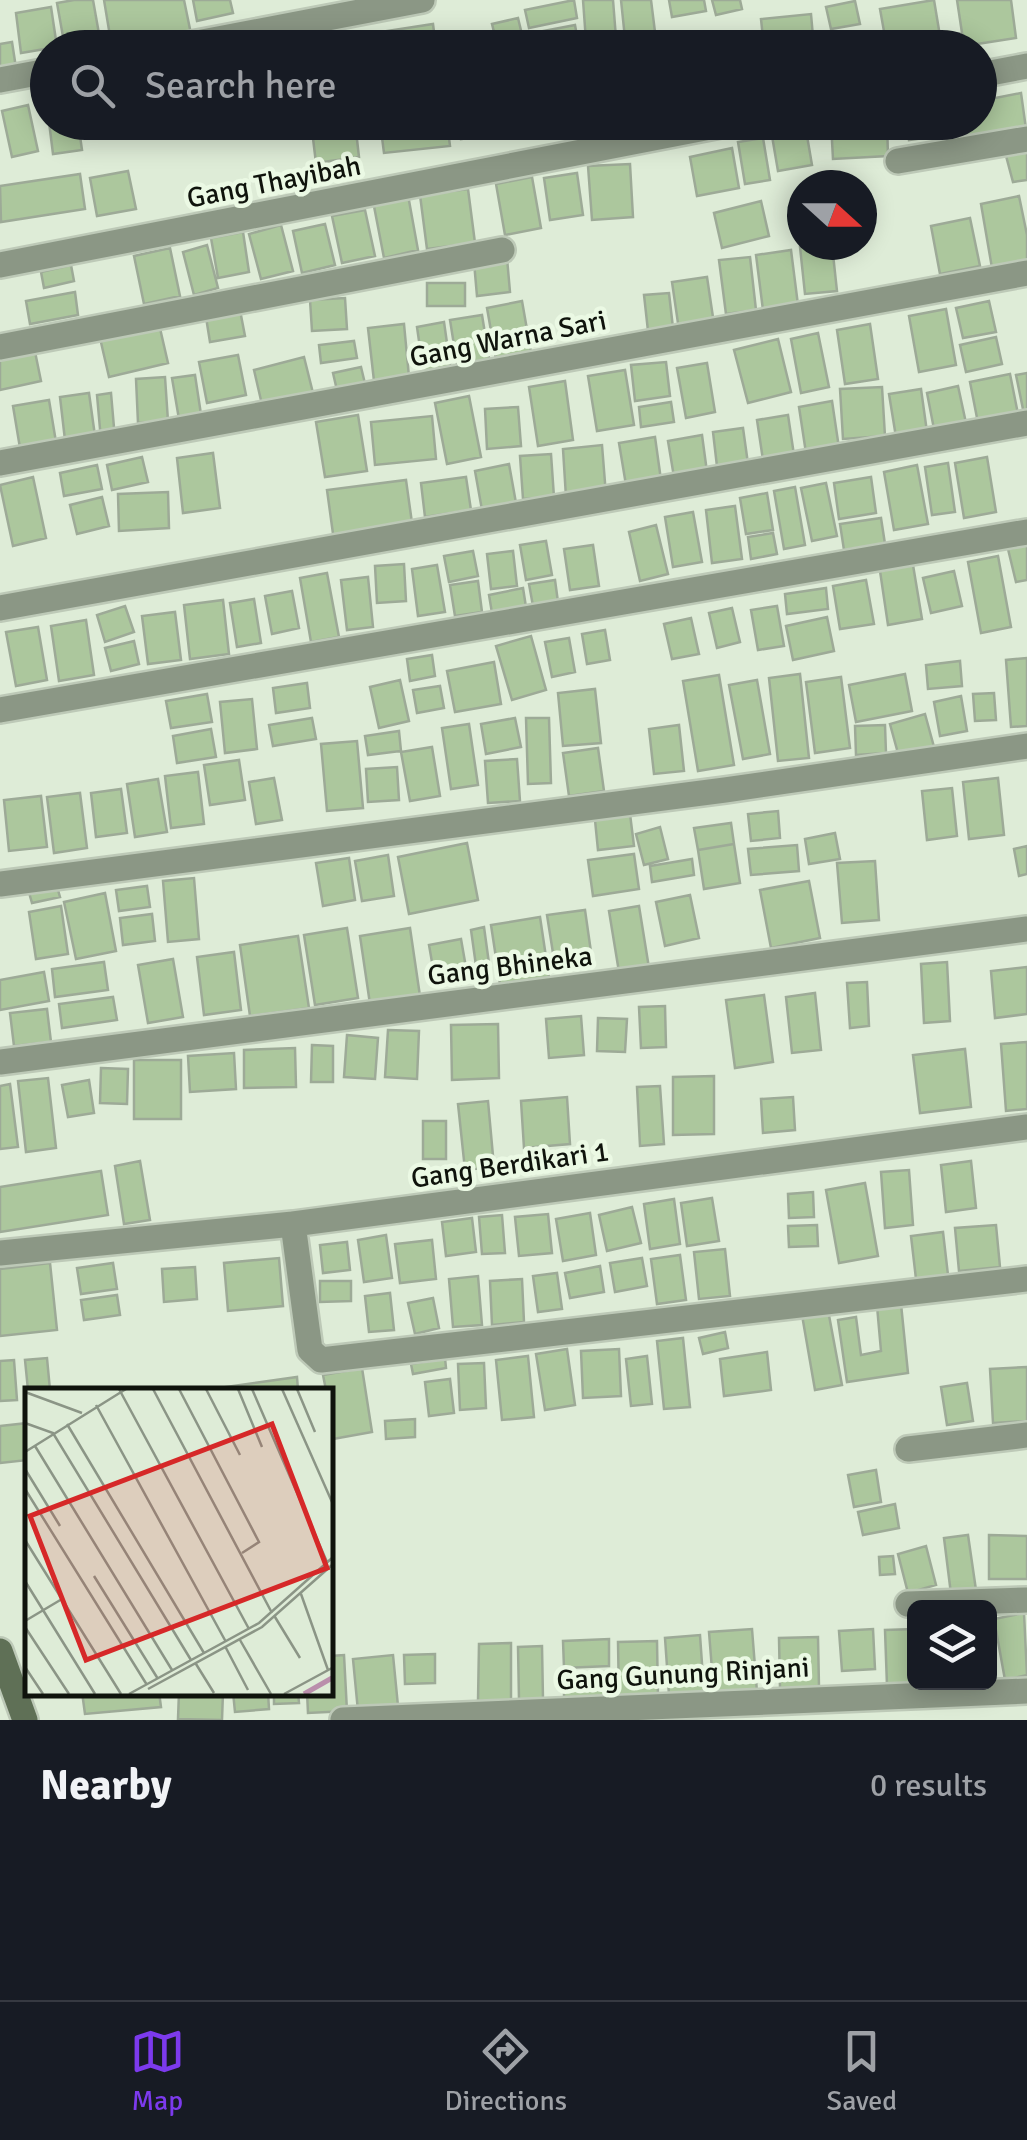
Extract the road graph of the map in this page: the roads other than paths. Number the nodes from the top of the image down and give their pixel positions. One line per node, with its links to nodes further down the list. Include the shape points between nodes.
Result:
1 (422, 0): 2 (street)
2 (265, 30)
3 (1027, 66): 4 (street)
4 (997, 72)
5 (30, 74): 6 (street)
6 (0, 80)
7 (1027, 139): 9 (street)
8 (643, 140): 11 (street, Gang Thayibah)
9 (898, 161)
10 (502, 250): 13 (street)
11 (0, 265)
12 (1027, 273): 15 (street, Gang Warna Sari)
13 (0, 347)
14 (1027, 423): 17 (street)
15 (0, 464)
16 (1027, 532): 18 (street)
17 (0, 608)
18 (0, 710)
19 (1027, 746): 20 (street)
20 (0, 884)
21 (1027, 929): 22 (street, Gang Bhineka)
22 (0, 1062)
23 (1027, 1127): 24 (street, Gang Berdikari 1)
24 (293, 1224): 25 (street, Gang Berdikari 1); 26 (street, via 310,1350 321,1360)
25 (0, 1253)
26 (1027, 1279)
27 (1027, 1436): 28 (street)
28 (908, 1449)
29 (1027, 1600): 30 (street)
30 (997, 1601)
31 (0, 1651): 33 (street)
32 (1027, 1691): 34 (street, Gang Gunung Rinjani)
33 (25, 1720)
34 (342, 1720)

